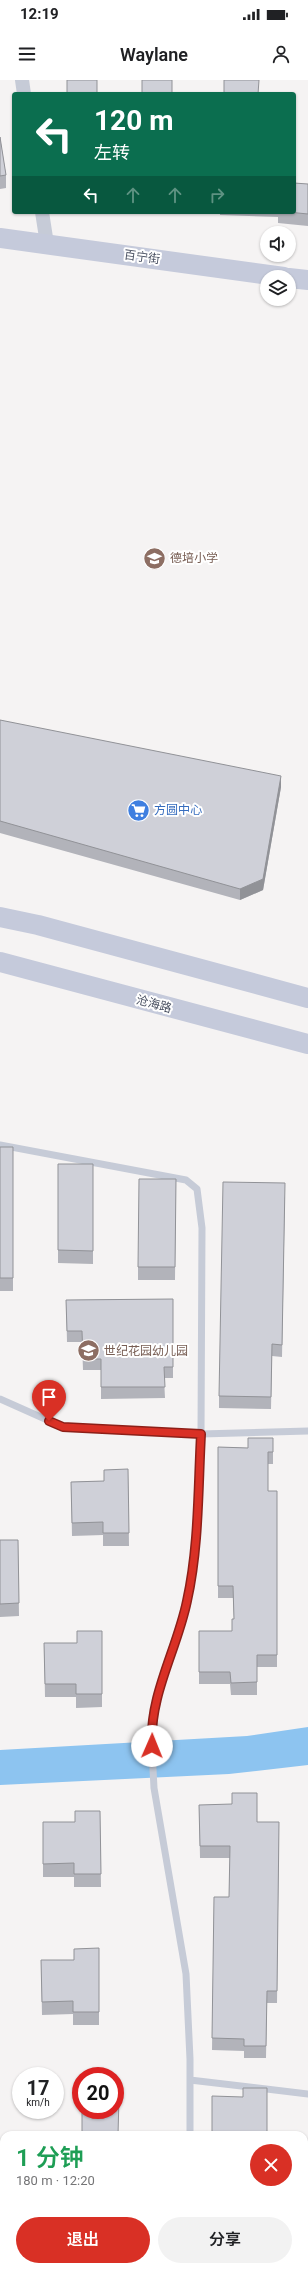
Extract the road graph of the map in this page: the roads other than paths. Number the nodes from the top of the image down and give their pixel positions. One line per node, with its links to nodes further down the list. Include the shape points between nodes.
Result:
1 (22, 80): 2 (street)
2 (24, 92)
3 (42, 214): 5 (street)
4 (0, 238): 5 (main road, 百宁街)
5 (47, 244): 6 (main road, 百宁街)
6 (260, 274)
7 (296, 279): 8 (main road)
8 (308, 280)
9 (0, 917): 11 (main road, via 38,924)
10 (0, 962): 12 (main road, 沧海路)
11 (308, 998)
12 (308, 1044)
13 (0, 1145): 16 (lane, via 186,1180 197,1189 202,1228)
14 (0, 1399): 16 (lane, via 63,1427)
15 (308, 1431): 16 (lane)
16 (201, 1434): 17 (lane, via 196,1540 187,1602 163,1675 151,1731 154,1788 186,1974)
17 (190, 2080): 18 (lane); 19 (lane)
18 (308, 2094)
19 (190, 2131)

